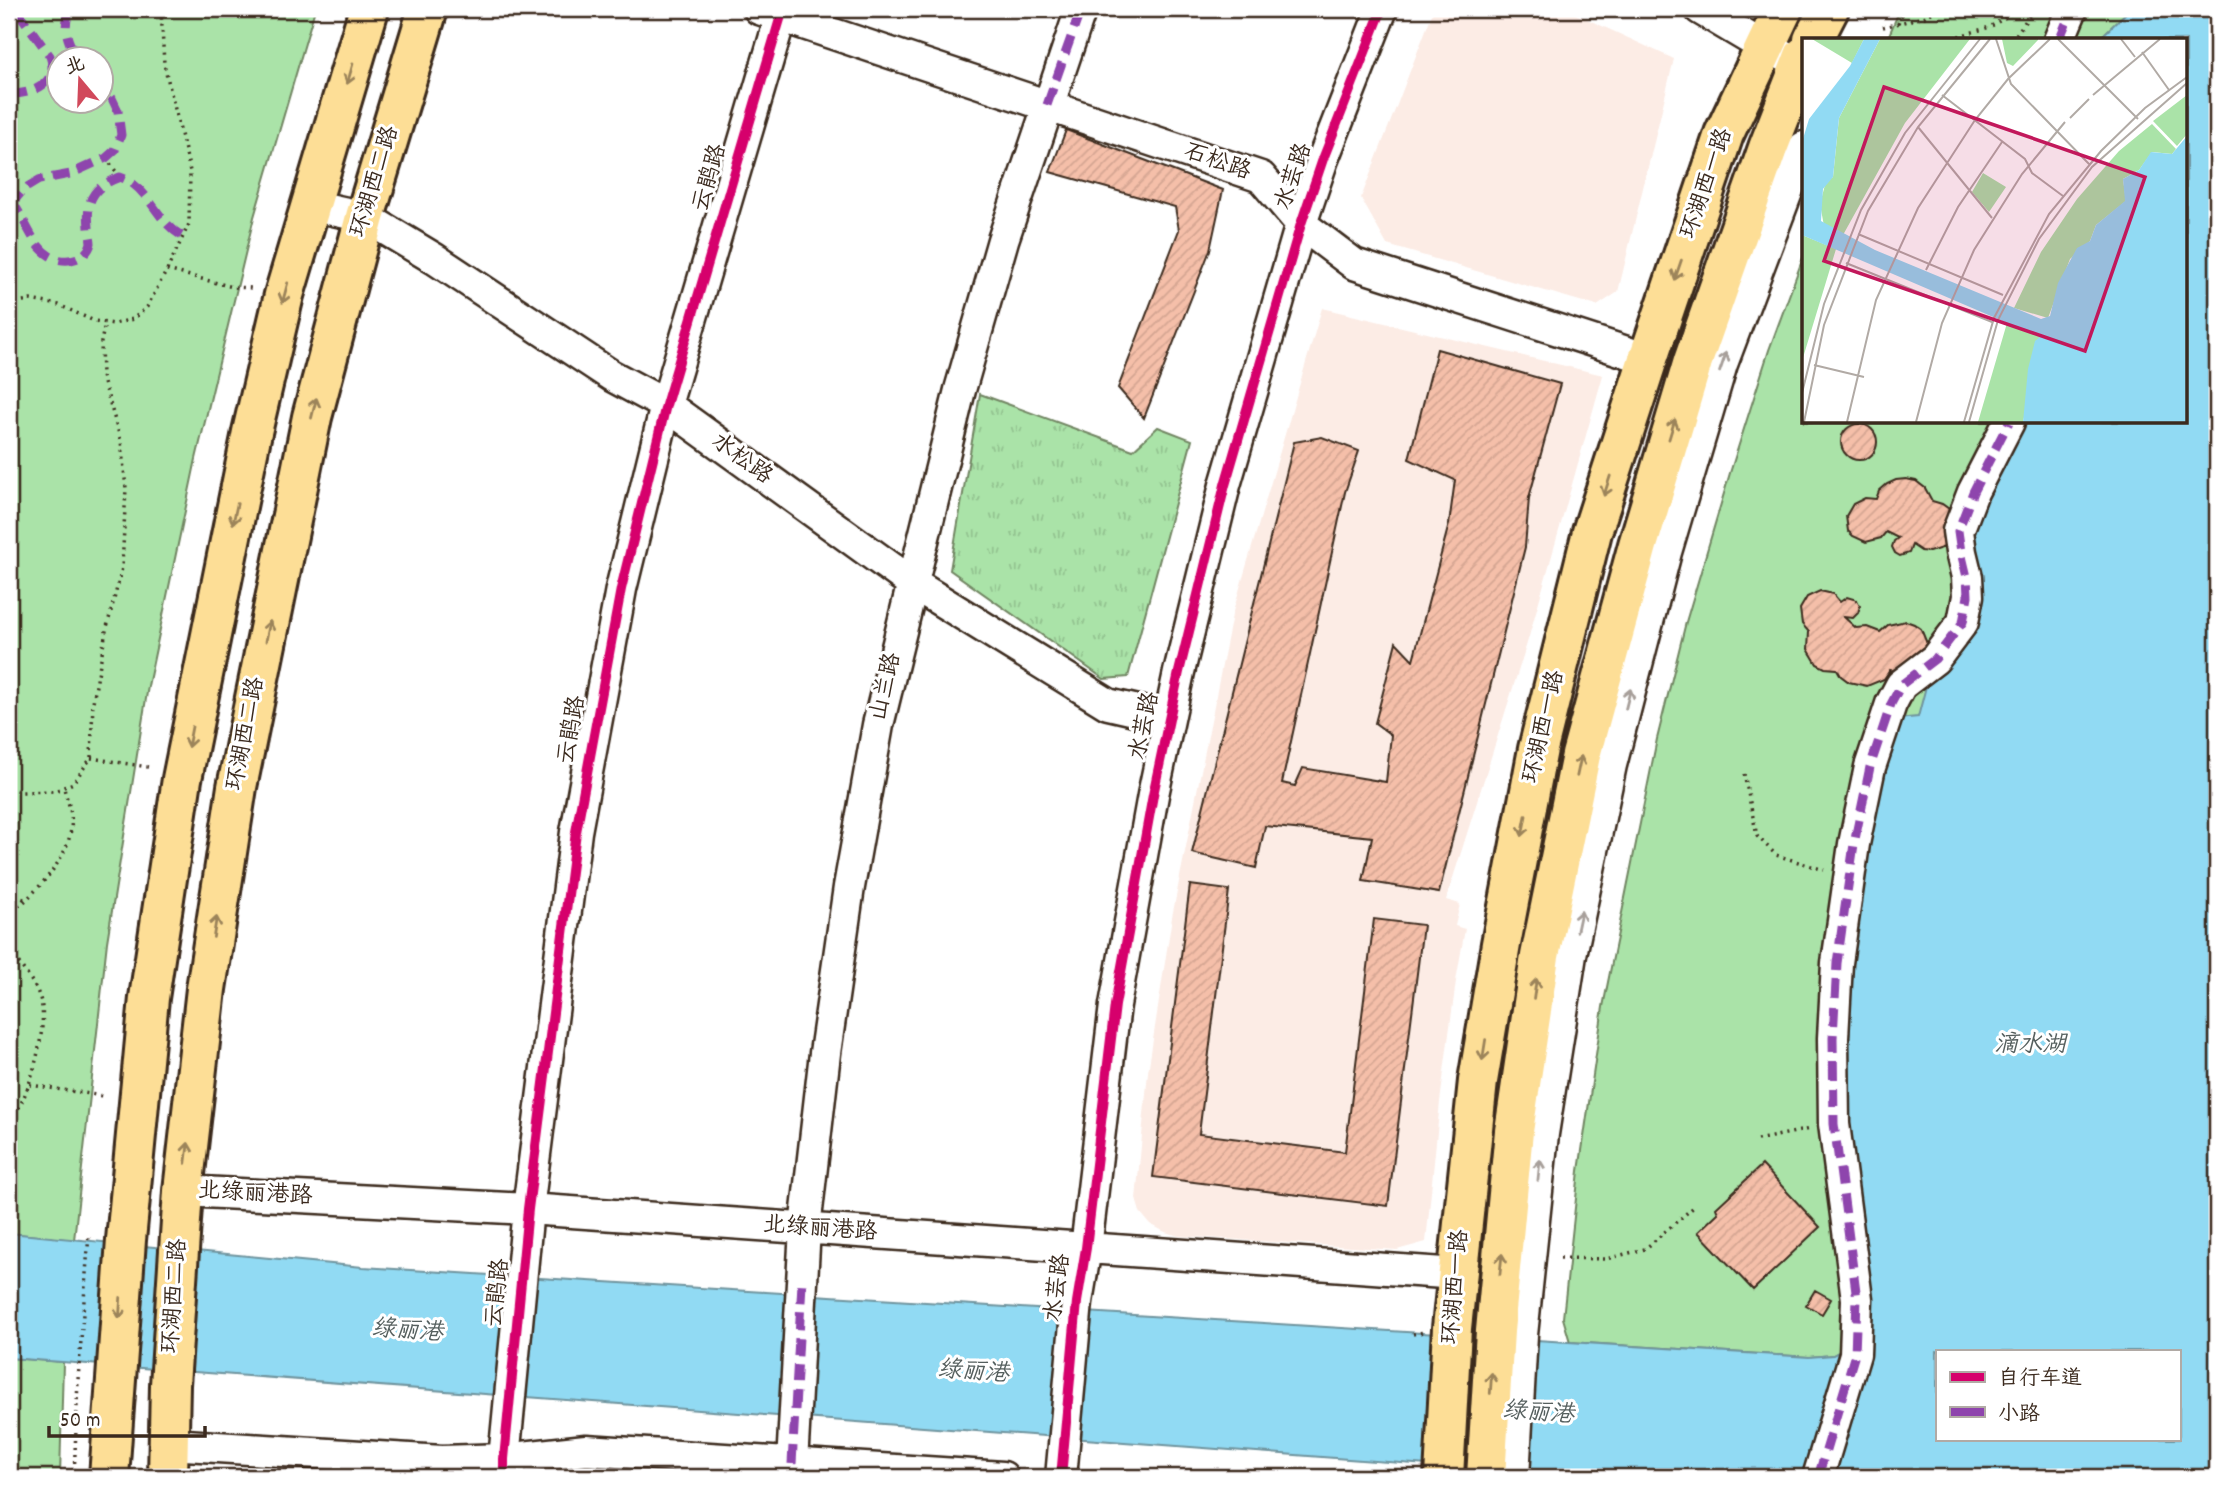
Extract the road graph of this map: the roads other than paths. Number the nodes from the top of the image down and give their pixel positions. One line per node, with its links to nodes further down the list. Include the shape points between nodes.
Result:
1 (369, 9): 17 (main road, one-way to 17)
2 (428, 9): 18 (main road, 环湖西二路)
3 (1081, 9): 15 (street, 山兰路)
4 (1382, 9): 19 (street, 水芸路)
5 (1700, 9): 12 (street)
6 (1783, 9): 12 (main road, 环湖西一路)
7 (1829, 9): 10 (main road, 环湖西一路)
8 (2072, 9): 11 (street)
9 (774, 11): 15 (street, 石松路); 21 (street, 云鹃路)
10 (1815, 38)
11 (2060, 38)
12 (1764, 47): 13 (street); 20 (main road, 环湖西一路, one-way to 20, via 1724,134)
13 (1802, 57)
14 (1802, 66): 30 (main road, 环湖西一路, one-way to 14, via 1514,1131 1538,970 1581,755 1693,361)
15 (1047, 106): 19 (street, 石松路, via 1261,177); 23 (street, 山兰路, via 960,390)
16 (1802, 152): 30 (street, one-way to 16, via 1572,955 1611,765 1666,552 1722,364)
17 (310, 205): 18 (street, 水松路); 36 (main road, one-way to 36, via 252,432 182,779 149,998 125,1240 97,1380)
18 (365, 217): 21 (street, 水松路, via 611,376); 25 (main road, 环湖西二路, one-way to 18, via 206,989 237,787 312,416)
19 (1301, 224): 20 (street, 石松路, via 1354,264); 24 (street, 水芸路, via 1225,485)
20 (1648, 359): 29 (main road, 环湖西一路, one-way to 29, via 1592,532 1538,749 1478,1081)
21 (666, 405): 23 (street, 水松路); 26 (street, 云鹃路, via 621,589 576,832)
22 (2008, 424): 39 (street, via 1958,531 1967,576 1963,622 1935,659 1901,685 1891,704 1870,767 1849,877 1837,963 1834,1124 1857,1299 1855,1353)
23 (912, 583): 24 (street, 水松路, via 1108,704); 27 (street, 山兰路, via 878,725 849,887)
24 (1169, 718): 28 (street, 水芸路, via 1115,1005)
25 (183, 1191): 26 (street, 北绿丽港路); 31 (main road, 环湖西二路)
26 (528, 1209): 27 (street, 北绿丽港路); 34 (street, 云鹃路)
27 (805, 1228): 28 (street, 北绿丽港路); 33 (street, 山兰路)
28 (1086, 1248): 29 (street, 北绿丽港路); 32 (street, 水芸路)
29 (1458, 1274): 35 (main road, 环湖西一路)
30 (1508, 1333): 38 (main road, 环湖西一路, one-way to 30)
31 (169, 1461): 34 (street, via 442,1461)
32 (1062, 1463)
33 (792, 1464): 34 (street, via 586,1450); 37 (street)
34 (504, 1468)
35 (1444, 1475)
36 (109, 1477)
37 (1003, 1477)
38 (1495, 1477)
39 (1818, 1477)

